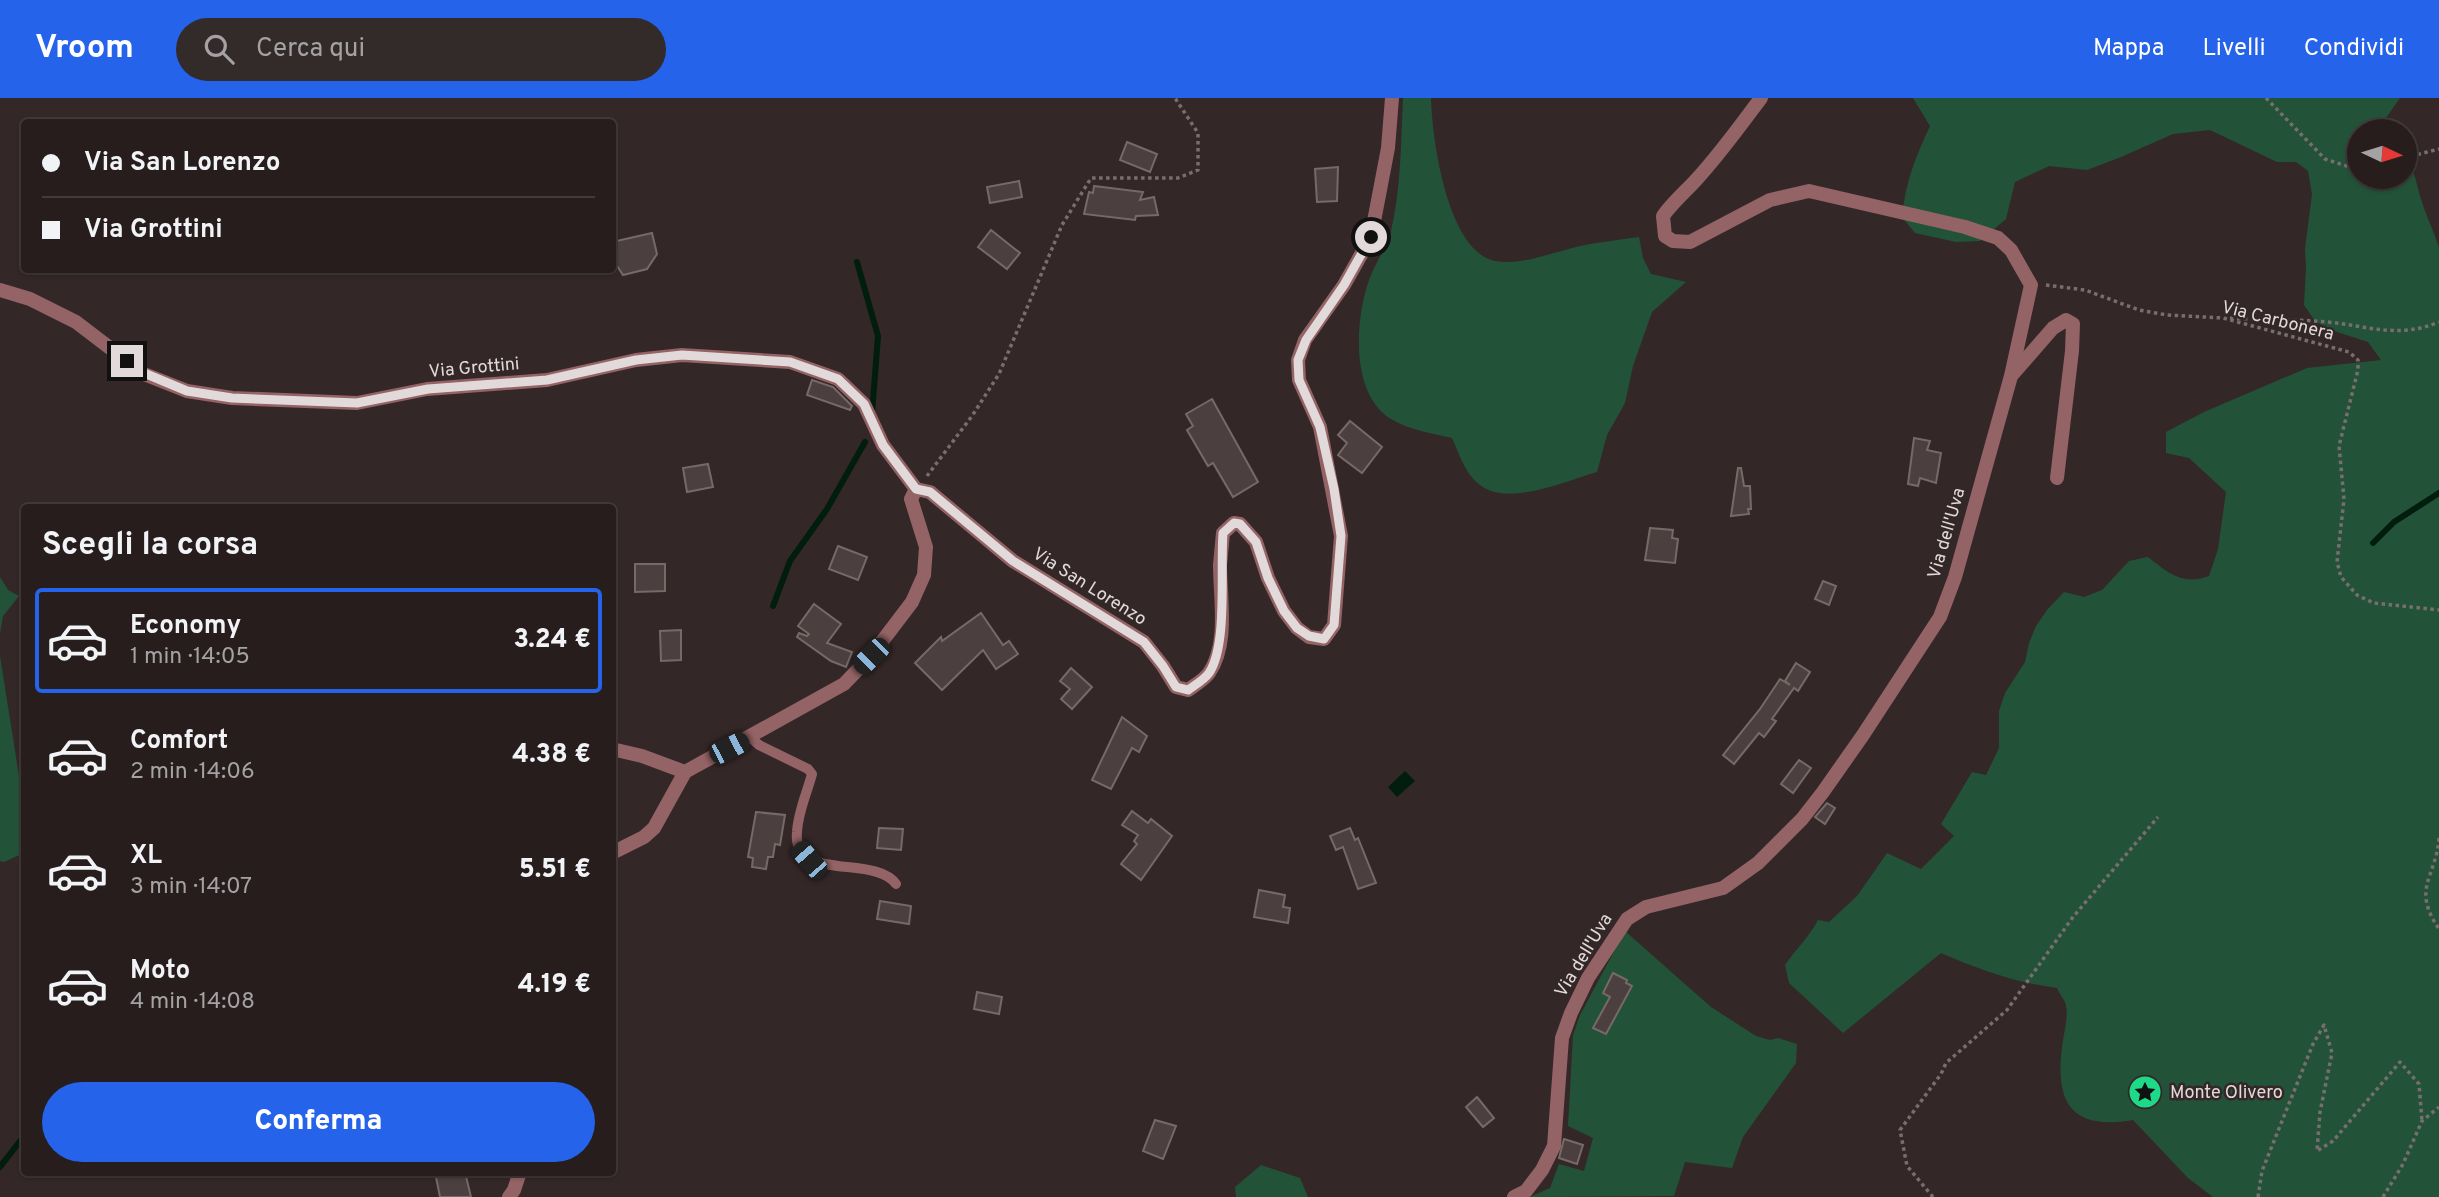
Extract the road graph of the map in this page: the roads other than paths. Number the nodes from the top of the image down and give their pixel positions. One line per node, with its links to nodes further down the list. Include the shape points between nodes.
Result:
1 (1392, 98): 6 (street, Via San Lorenzo, via 1388,148 1371,237 1298,360 1299,380 1320,427 1341,536 1334,625 1324,639 1297,628 1268,578 1256,542 1234,523 1223,533 1217,657 1209,674 1198,683 1188,690 1176,687 1144,642 1013,561 930,492)
2 (1761, 98): 4 (street, Via dell'Uva, via 1723,149 1674,200 1663,216 1665,236 1690,242 1770,200 1809,191 1998,238 2011,250 2031,285)
3 (0, 290): 6 (street, Via Grottini, via 76,322 144,373 187,391 232,398 357,403 428,389 547,380 682,355 790,362 838,379 864,404 883,445)
4 (2011, 376): 5 (street, via 2053,328 2066,320 2073,324); 14 (street, Via dell'Uva, via 1940,617 1823,792 1758,863 1723,888 1646,907 1628,919 1588,978 1571,1013 1562,1038 1553,1146 1526,1191)
5 (2057, 478)
6 (916, 489): 7 (street, via 911,499 926,547 924,575 912,602 844,684)
7 (750, 737): 9 (street); 11 (lane, via 812,774 796,835 809,860 876,872 890,876)
8 (616, 750): 9 (street)
9 (685, 772): 10 (street, via 654,828)
10 (616, 850)
11 (896, 884)
12 (519, 1176): 13 (street)
13 (509, 1197)
14 (1514, 1197)

